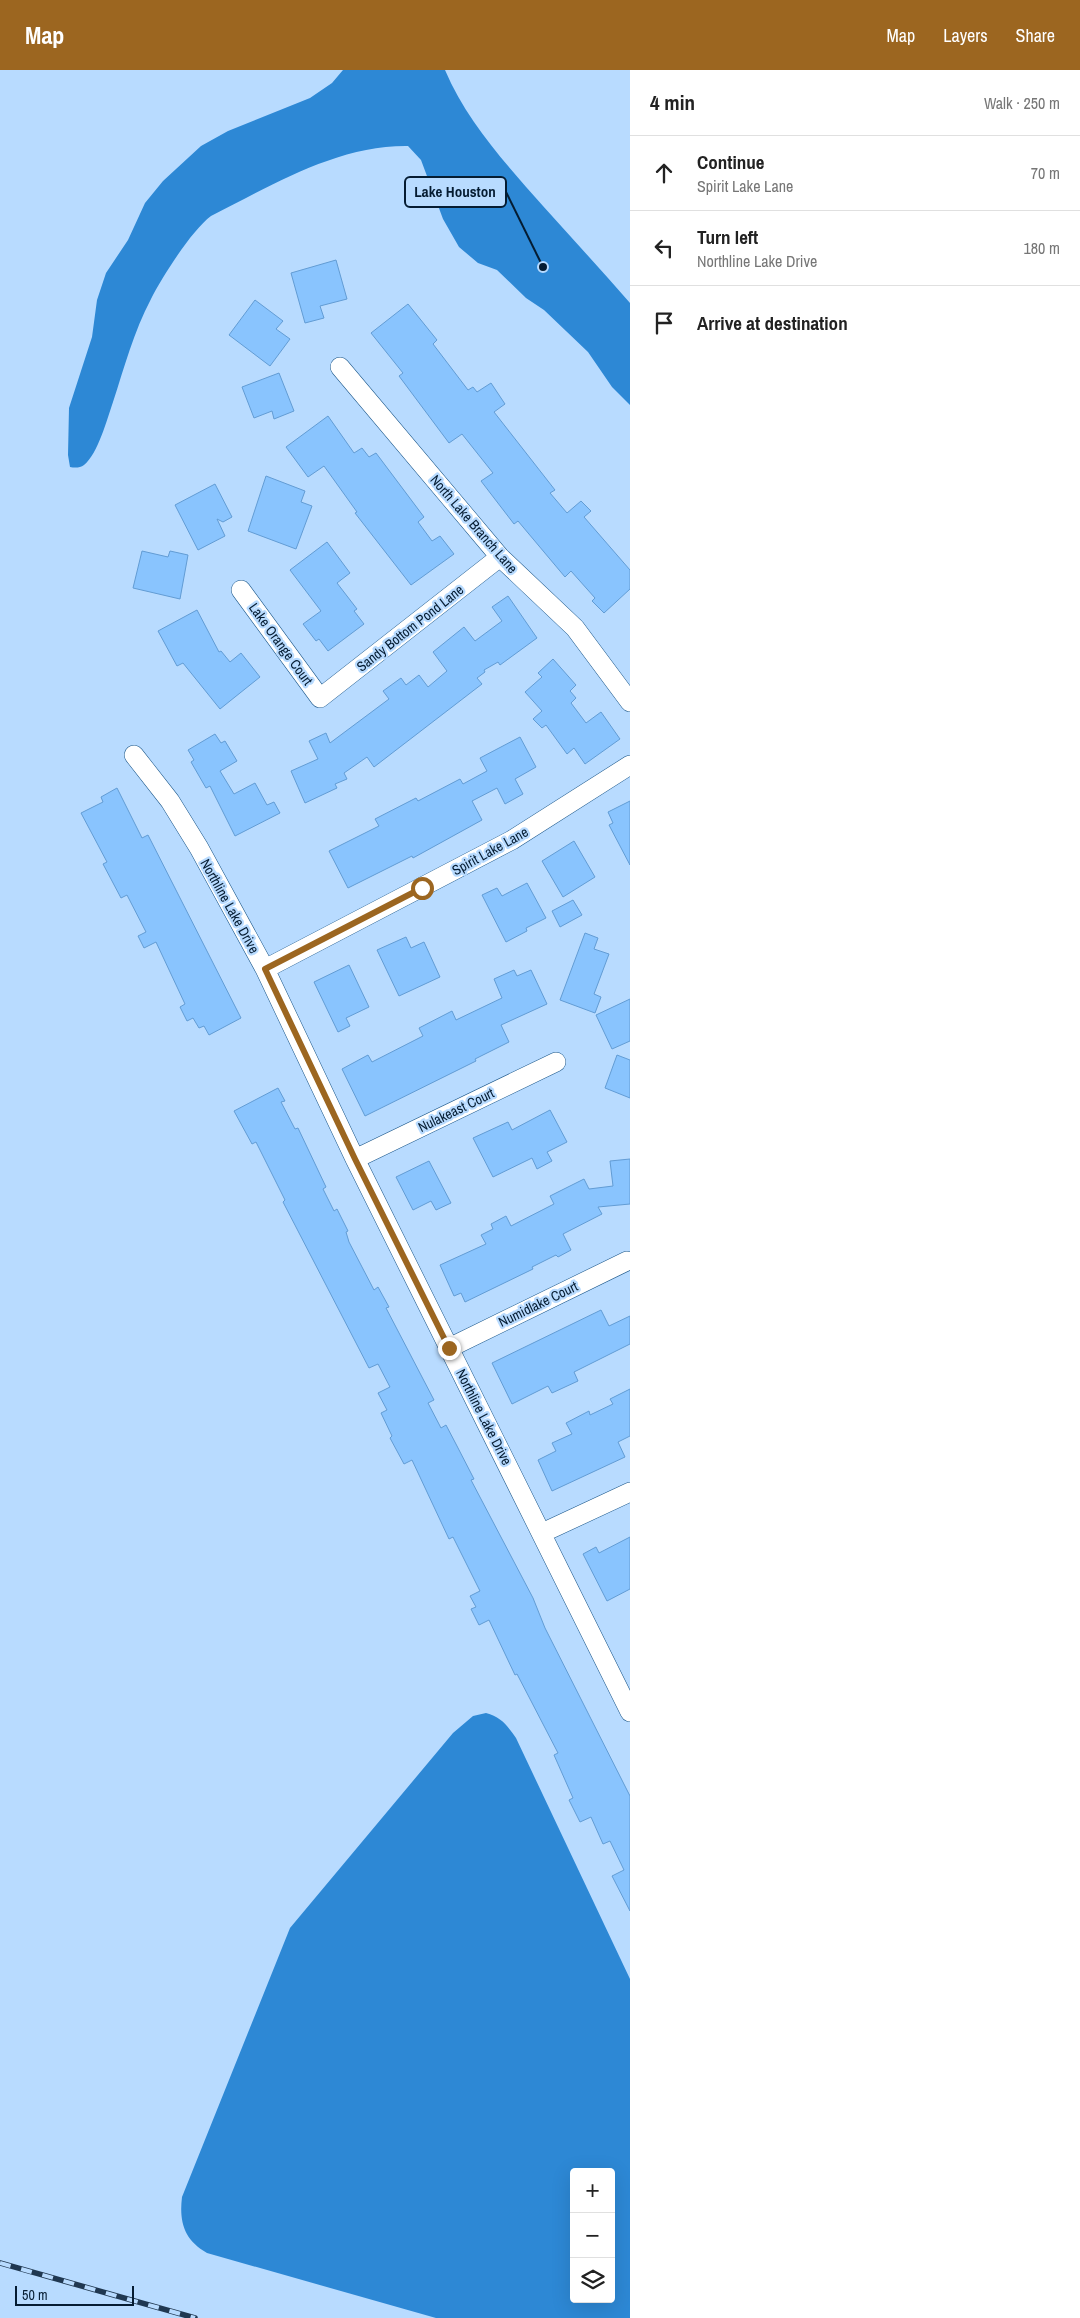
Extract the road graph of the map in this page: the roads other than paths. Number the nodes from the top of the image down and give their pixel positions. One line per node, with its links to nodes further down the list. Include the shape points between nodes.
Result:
1 (340, 367): 2 (street, North Lake Branch Lane)
2 (500, 557): 4 (street, Sandy Bottom Pond Lane); 5 (street, North Lake Branch Lane, via 575,628)
3 (241, 590): 4 (street, Lake Orange Court)
4 (320, 698)
5 (630, 702)
6 (134, 755): 8 (street, Northline Lake Drive, via 170,802)
7 (630, 765): 8 (street, Spirit Lake Lane, via 512,840)
8 (265, 969): 10 (street, Northline Lake Drive)
9 (556, 1062): 10 (street, Nulakeast Court)
10 (355, 1159): 12 (street, Northline Lake Drive)
11 (627, 1261): 12 (street, Numidlake Court)
12 (449, 1348): 14 (street, Northline Lake Drive)
13 (630, 1492): 14 (street)
14 (542, 1533): 15 (street, Northline Lake Drive)
15 (630, 1712)

